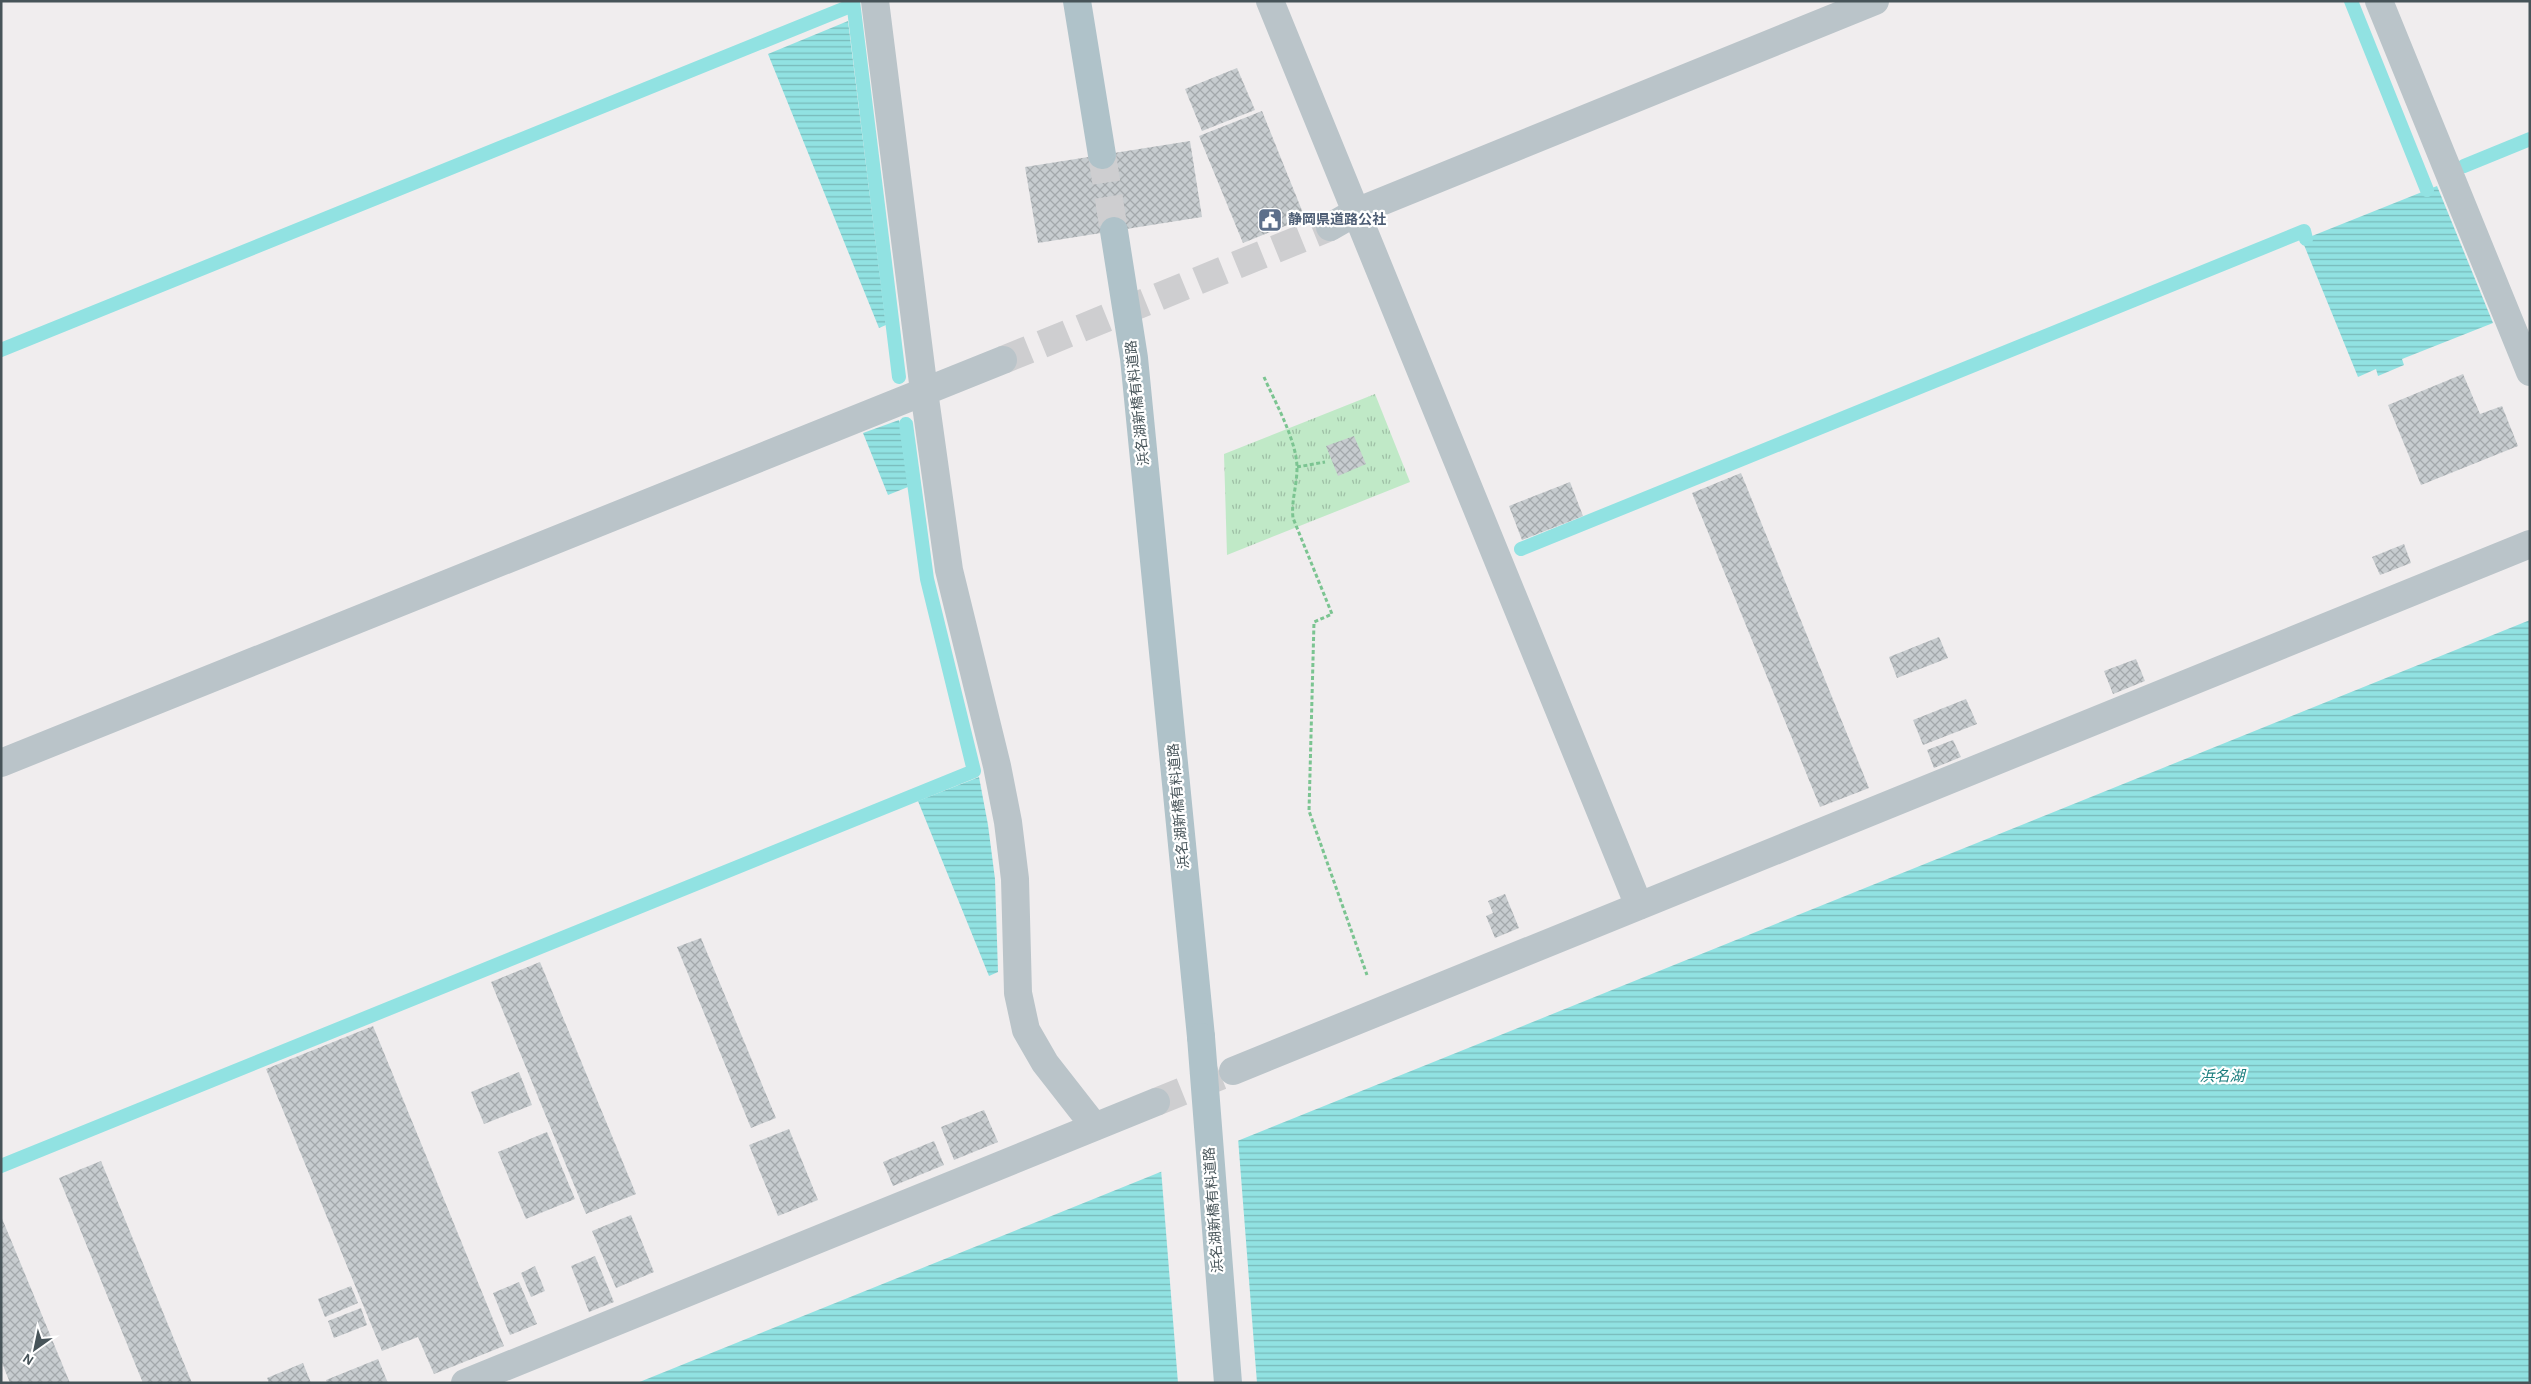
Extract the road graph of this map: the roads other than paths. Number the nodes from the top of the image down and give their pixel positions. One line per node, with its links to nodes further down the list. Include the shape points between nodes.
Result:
1 (876, 1): 12 (street)
2 (1077, 1): 6 (main road)
3 (1270, 1): 7 (street)
4 (1875, 1): 7 (street)
5 (2379, 1): 11 (street)
6 (1102, 155)
7 (1356, 212): 8 (street); 15 (street)
8 (1330, 227)
9 (1114, 231): 20 (main road, 浜名湖新橋有料道路, bridge, via 1134,358 1201,1036)
10 (1003, 360): 12 (street)
11 (2530, 372)
12 (924, 391): 14 (street); 18 (street, via 949,570 1008,822 1015,878 1018,993 1026,1030 1045,1063)
13 (2530, 544): 15 (street)
14 (1, 763)
15 (1638, 906): 16 (street)
16 (1233, 1071)
17 (1156, 1102): 18 (street)
18 (1095, 1127): 19 (street)
19 (465, 1383)
20 (1228, 1383)

